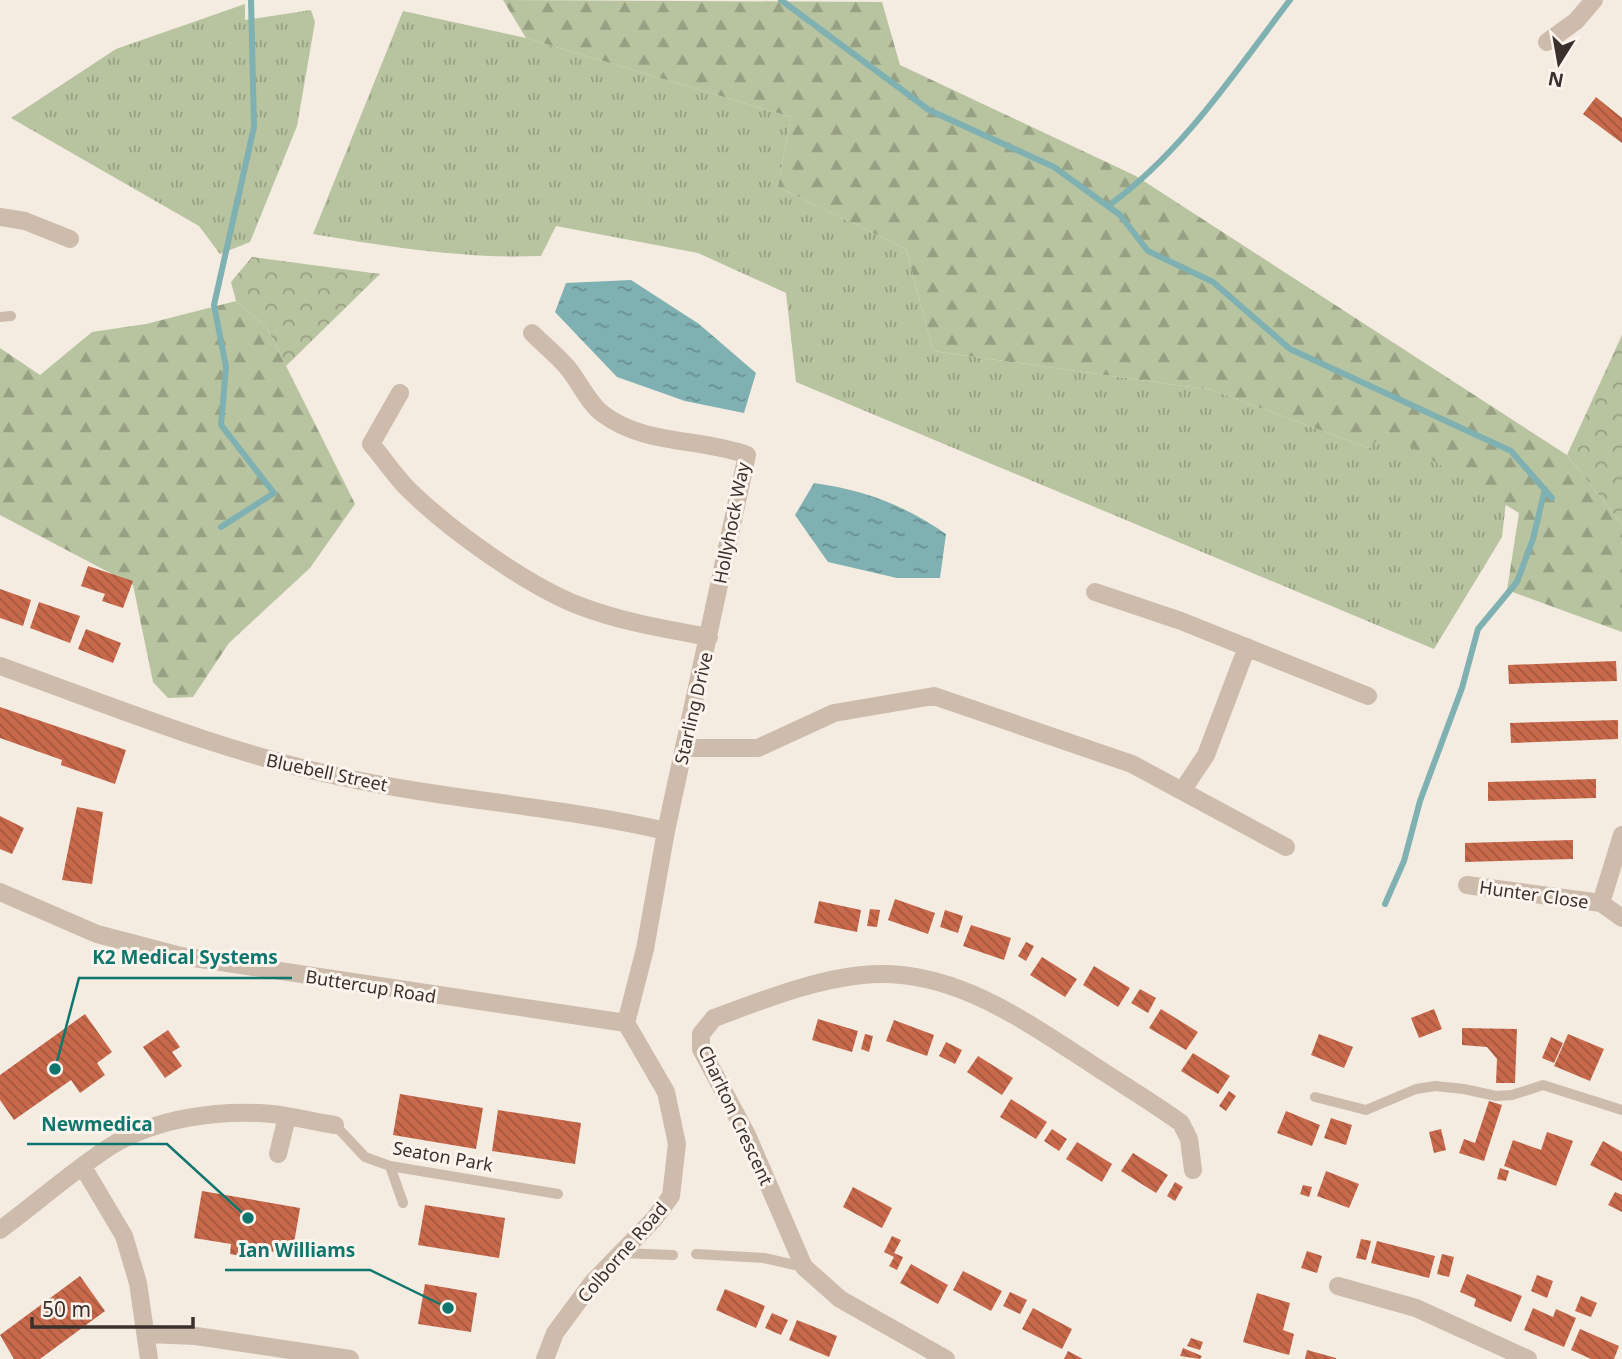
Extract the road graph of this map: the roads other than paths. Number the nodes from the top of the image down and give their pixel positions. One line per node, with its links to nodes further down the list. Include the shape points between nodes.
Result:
1 (1594, 0): 2 (street, via 1576,22)
2 (1547, 42)
3 (0, 217): 4 (street, via 25,221)
4 (71, 239)
5 (532, 333): 8 (street, Hollyhock Way, via 611,420 665,439 722,446 747,455)
6 (400, 393): 8 (street, Starling Drive, via 371,444 409,490 470,539 526,580 579,606 646,626)
7 (1095, 592): 9 (street)
8 (709, 637): 12 (street, Starling Drive)
9 (1247, 647): 11 (street); 13 (street, via 1206,755)
10 (0, 666): 14 (street, Bluebell Street, via 207,743 267,760 478,802)
11 (1368, 696)
12 (684, 748): 13 (street, via 758,748 835,713 934,696 1132,764); 14 (street, Starling Drive)
13 (1182, 791): 16 (street)
14 (666, 831): 21 (street, Starling Drive, via 645,949)
15 (1622, 835): 19 (street, Hunter Close)
16 (1286, 847)
17 (1467, 885): 19 (street, Hunter Close)
18 (0, 892): 21 (street, Buttercup Road, via 97,934 181,956)
19 (1601, 902): 20 (street, Hunter Close)
20 (1622, 918)
21 (626, 1023): 33 (street, Colborne Road, via 666,1092 677,1144 671,1196)
22 (1315, 1097): 23 (lane, via 1366,1110 1426,1087 1464,1088 1496,1096 1544,1085)
23 (1622, 1110)
24 (287, 1117): 25 (street); 26 (street); 28 (street, via 226,1113 185,1119 113,1145)
25 (335, 1125): 27 (lane, Seaton Park, via 365,1157)
26 (278, 1154)
27 (390, 1166): 30 (lane, Seaton Park); 31 (lane)
28 (83, 1167): 32 (street); 38 (street, via 124,1236)
29 (1193, 1170): 36 (street, Charlton Crescent, via 1189,1139 1181,1123 997,1005 941,982 864,974 832,979 714,1018 705,1026 700,1041)
30 (558, 1194)
31 (402, 1203)
32 (0, 1230)
33 (621, 1253): 35 (lane); 41 (street, Colborne Road, via 555,1333)
34 (696, 1254): 36 (lane, via 764,1258)
35 (673, 1255)
36 (804, 1267): 42 (street, Charlton Crescent, via 840,1299)
37 (1338, 1286): 43 (street, via 1416,1308)
38 (146, 1334): 39 (street); 40 (street, via 196,1336)
39 (149, 1359)
40 (350, 1359)
41 (545, 1359)
42 (946, 1359)
43 (1528, 1359)

